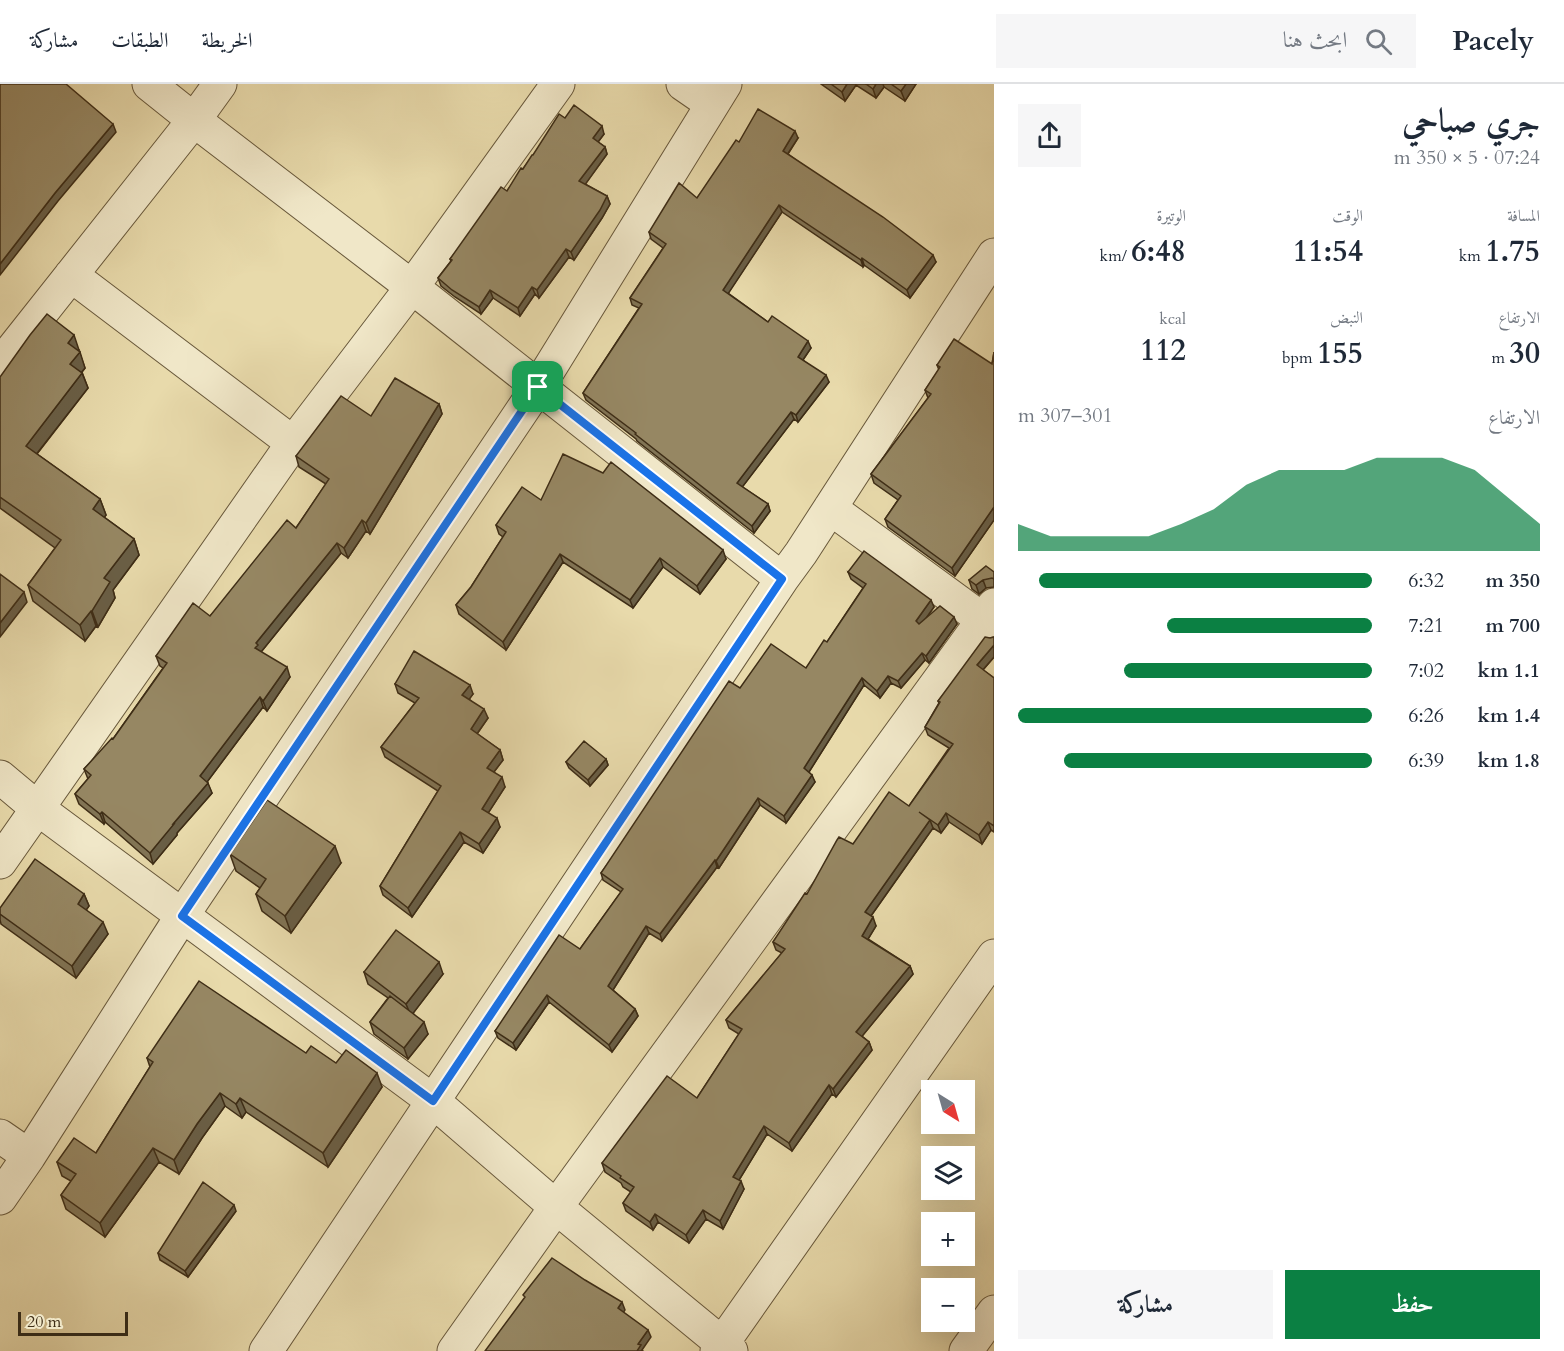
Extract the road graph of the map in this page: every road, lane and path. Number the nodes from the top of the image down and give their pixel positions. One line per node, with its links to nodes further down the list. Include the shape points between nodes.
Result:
1 (149, 84): 6 (street)
2 (220, 84): 6 (street)
3 (558, 84): 9 (street)
4 (683, 84): 5 (street)
5 (719, 94): 11 (street)
6 (194, 120): 8 (street); 9 (street)
7 (994, 255): 13 (street)
8 (71, 275): 10 (street); 12 (street)
9 (412, 287): 11 (street); 12 (street)
10 (0, 365)
11 (538, 387): 14 (street); 19 (street)
12 (293, 443): 17 (street)
13 (830, 508): 14 (street); 15 (street)
14 (782, 579): 21 (street)
15 (990, 618): 25 (street)
16 (0, 777): 17 (street)
17 (37, 808): 18 (street); 19 (street)
18 (0, 862)
19 (182, 916): 21 (street); 23 (street)
20 (994, 956): 27 (street)
21 (433, 1101): 25 (street); 28 (street)
22 (0, 1136): 23 (street)
23 (29, 1156): 24 (street)
24 (0, 1198)
25 (556, 1207): 27 (street); 29 (street)
26 (994, 1312): 30 (street)
27 (723, 1349)
28 (266, 1351)
29 (454, 1351)
30 (966, 1351)

